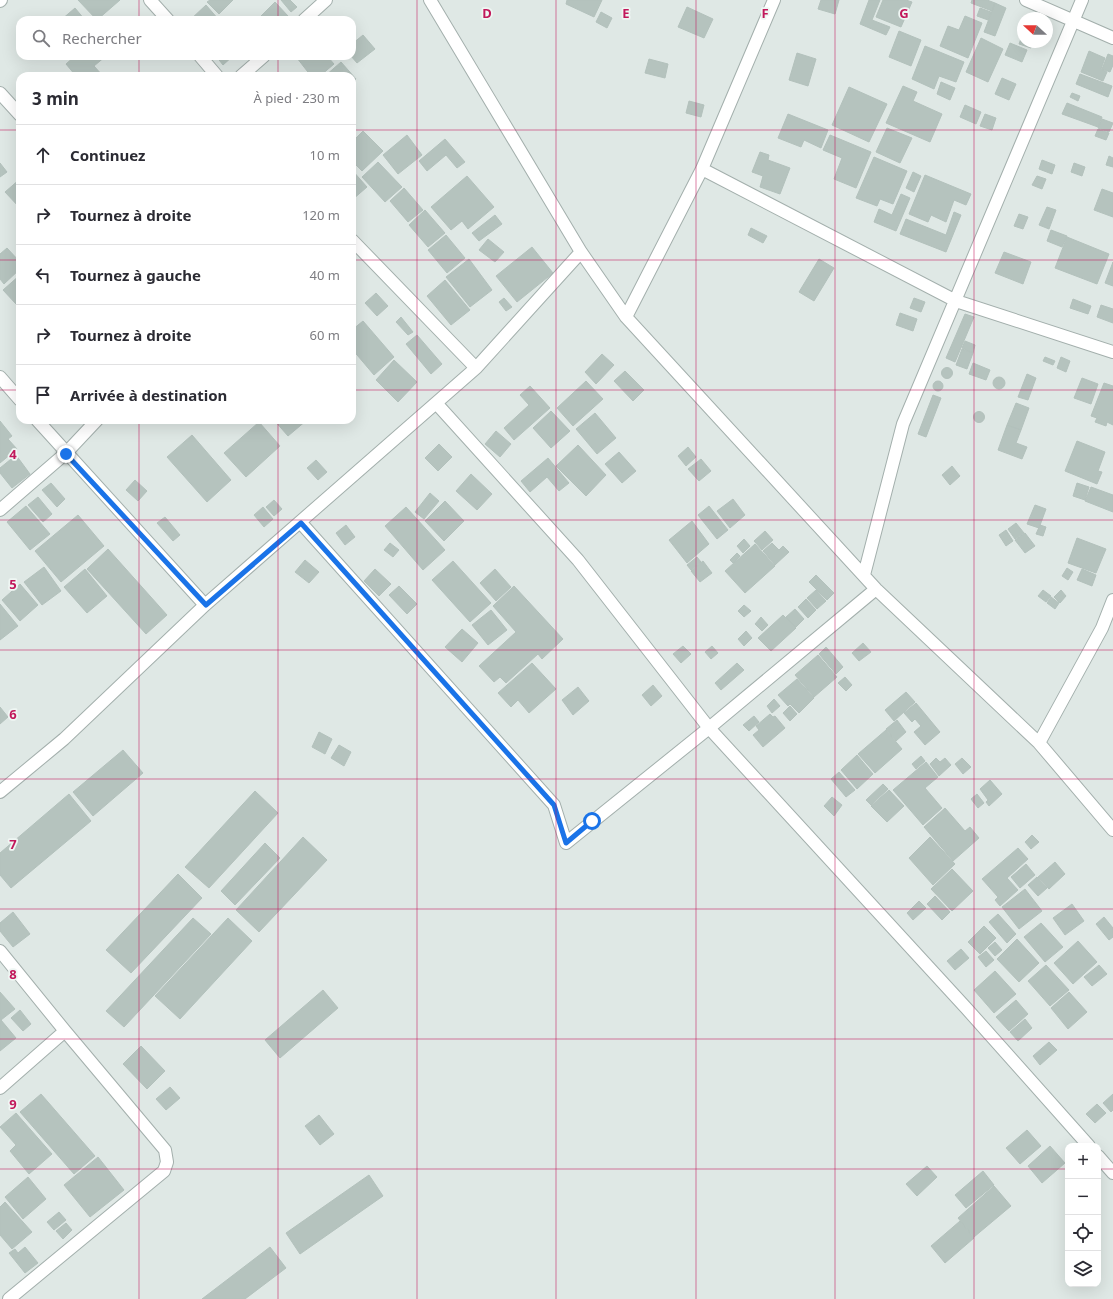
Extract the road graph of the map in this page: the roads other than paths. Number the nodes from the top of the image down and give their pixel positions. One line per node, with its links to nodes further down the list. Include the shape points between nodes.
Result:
1 (150, 0): 7 (street)
2 (326, 0): 8 (street)
3 (430, 0): 19 (street)
4 (774, 0): 17 (street)
5 (1026, 0): 9 (street)
6 (1082, 0): 9 (street)
7 (164, 16)
8 (308, 16)
9 (1073, 22): 10 (street); 20 (street, via 989,217)
10 (1113, 38)
11 (203, 60): 13 (street)
12 (259, 60): 14 (street)
13 (214, 72)
14 (246, 72)
15 (0, 93): 16 (street)
16 (16, 111)
17 (702, 169): 20 (street); 21 (street)
18 (356, 244): 23 (street)
19 (582, 252): 21 (street); 23 (street)
20 (956, 301): 22 (street); 32 (street, via 903,424)
21 (626, 317): 32 (street)
22 (1113, 352)
23 (476, 368): 26 (street)
24 (0, 377): 25 (street)
25 (16, 395)
26 (436, 403): 31 (street); 37 (street, via 578,560)
27 (40, 424): 29 (street)
28 (94, 424): 29 (street)
29 (66, 454): 30 (street); 35 (street)
30 (0, 510)
31 (301, 523): 35 (street); 37 (street, via 554,805 566,843)
32 (864, 575): 33 (street)
33 (876, 589): 37 (street); 38 (street)
34 (1113, 600): 36 (street)
35 (206, 605): 39 (street, via 64,739)
36 (1107, 630): 38 (street)
37 (709, 728): 44 (street)
38 (1039, 743): 40 (street)
39 (0, 792)
40 (1113, 830)
41 (0, 951): 42 (street)
42 (64, 1031): 43 (street); 47 (street, via 165,1150 167,1162 164,1171)
43 (0, 1088)
44 (1086, 1143)
45 (1101, 1159): 46 (street)
46 (1113, 1173)
47 (9, 1299)

